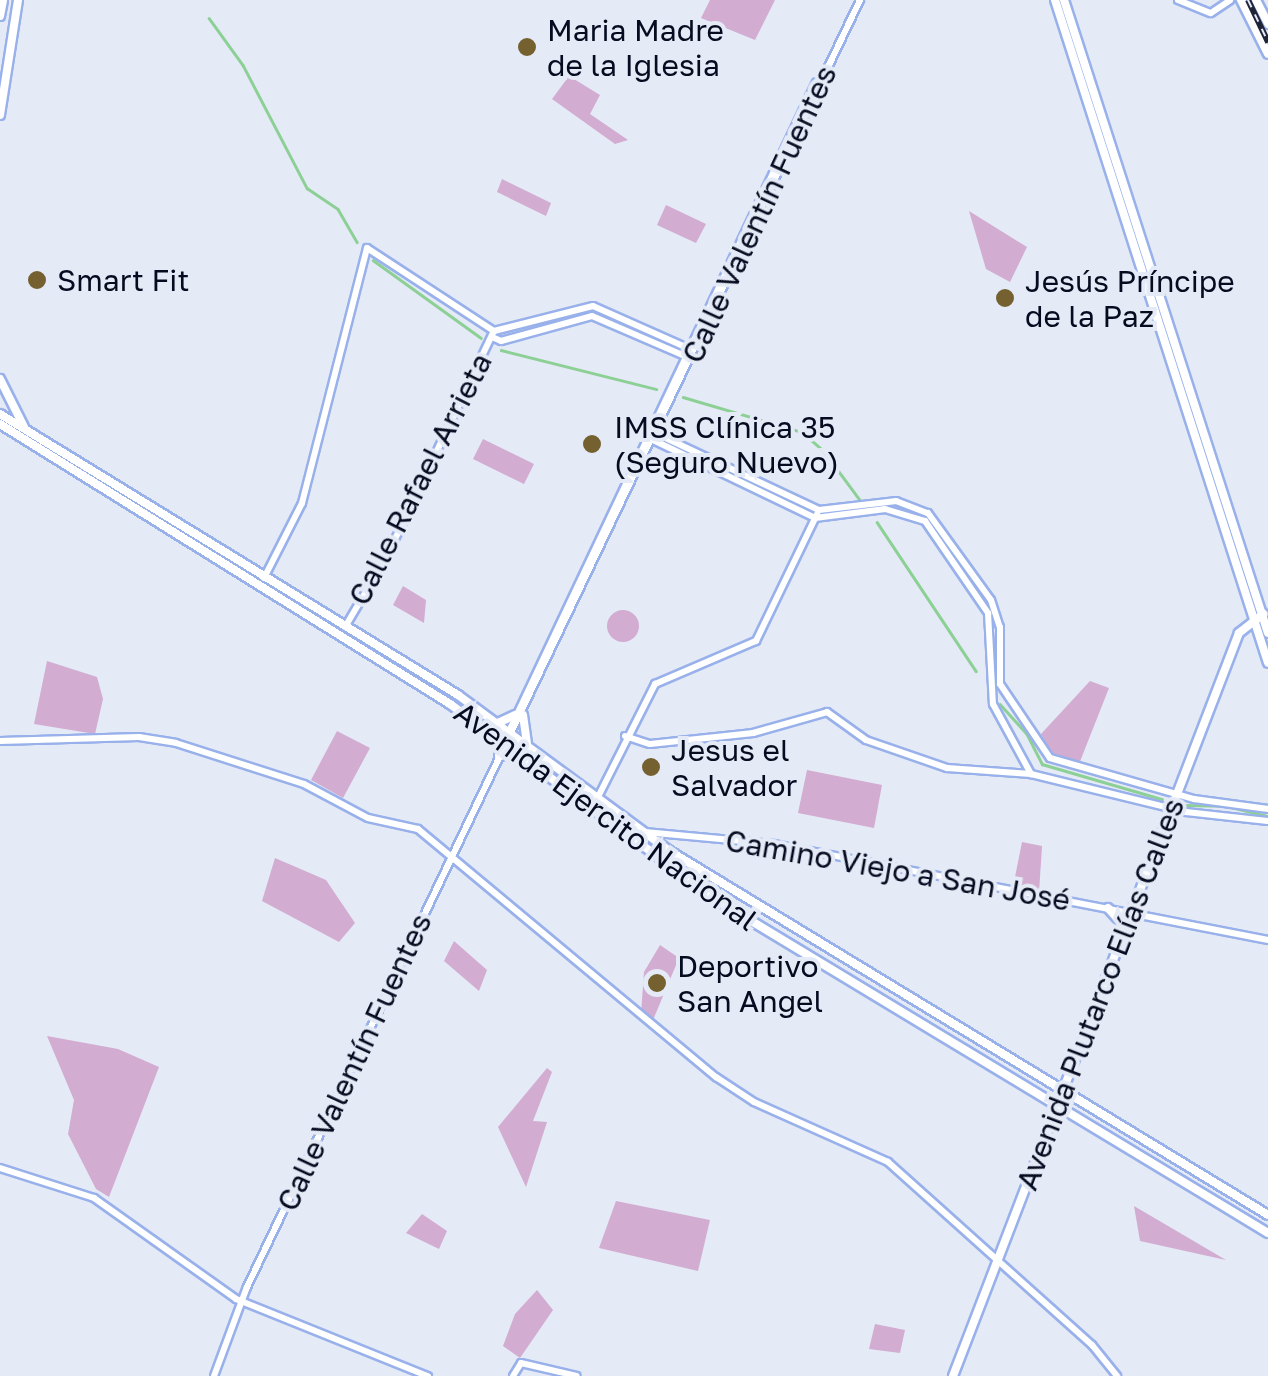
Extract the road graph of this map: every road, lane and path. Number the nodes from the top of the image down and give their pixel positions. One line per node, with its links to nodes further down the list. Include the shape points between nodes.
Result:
1 (3, 0): 10 (main road)
2 (18, 0): 13 (main road)
3 (858, 0): 15 (street, Calle Valentín Fuentes)
4 (1054, 0): 30 (main road)
5 (1064, 0): 30 (main road)
6 (1178, 0): 7 (street, via 1210,13)
7 (1230, 0)
8 (1241, 0): 12 (main road)
9 (1256, 0): 11 (main road)
10 (0, 16)
11 (1268, 24)
12 (1268, 54)
13 (0, 115)
14 (493, 334): 15 (street, via 593,306); 27 (street, via 372,246 361,256 302,502); 31 (street, Calle Rafael Arrieta)
15 (690, 353): 20 (street, Calle Valentín Fuentes)
16 (0, 379): 19 (main road)
17 (0, 414): 19 (main road, Avenida Ejercito Nacional)
18 (0, 424): 19 (main road, Avenida Ejercito Nacional)
19 (23, 434): 21 (main road); 22 (main road, Avenida Ejercito Nacional); 23 (main road, Avenida Ejercito Nacional)
20 (649, 434): 25 (street, Calle Valentín Fuentes); 26 (street); 35 (street, Calle Valentín Fuentes)
21 (0, 436)
22 (46, 454): 23 (main road); 28 (main road, Avenida Ejercito Nacional)
23 (78, 463): 27 (main road, Avenida Ejercito Nacional)
24 (630, 497): 25 (street)
25 (622, 503): 36 (street, Calle Valentín Fuentes)
26 (817, 514): 29 (street, via 885,509 917,516); 44 (street, via 756,642 662,678)
27 (264, 578): 28 (street); 31 (main road, Avenida Ejercito Nacional)
28 (257, 587): 39 (main road, Avenida Ejercito Nacional)
29 (988, 602): 34 (street, via 1000,626); 38 (street)
30 (1258, 615): 32 (main road); 33 (main road); 53 (main road, Avenida Plutarco Elías Calles, via 1239,632)
31 (345, 627): 40 (main road, Avenida Ejercito Nacional)
32 (1268, 633)
33 (1268, 662)
34 (997, 670): 37 (street); 38 (street)
35 (534, 673): 36 (street); 41 (street, Calle Valentín Fuentes)
36 (543, 676): 41 (street, Calle Valentín Fuentes)
37 (1000, 684): 38 (street); 53 (street, via 1050,758)
38 (989, 685): 49 (street)
39 (450, 704): 40 (main road, via 456,697); 47 (main road, Avenida Ejercito Nacional)
40 (476, 708): 42 (main road, Avenida Ejercito Nacional)
41 (519, 716): 42 (main road); 43 (street, Calle Valentín Fuentes); 46 (main road)
42 (498, 723): 43 (main road, Avenida Ejercito Nacional)
43 (511, 732): 46 (main road, Avenida Ejercito Nacional); 47 (street, Calle Valentín Fuentes)
44 (625, 736): 49 (street, via 650,744 768,732 827,712 866,740 947,768); 51 (street)
45 (0, 741): 58 (street, via 176,743 304,784 372,819 413,827)
46 (527, 744): 48 (main road, Avenida Ejercito Nacional)
47 (502, 749): 50 (main road, Avenida Ejercito Nacional); 58 (street, Calle Valentín Fuentes)
48 (559, 768): 50 (main road); 51 (main road, Avenida Ejercito Nacional)
49 (1030, 774): 53 (street)
50 (550, 778): 52 (main road, Avenida Ejercito Nacional)
51 (598, 797): 56 (main road, Avenida Ejercito Nacional)
52 (579, 800): 56 (main road); 57 (main road, Avenida Ejercito Nacional)
53 (1175, 802): 54 (street); 55 (street); 61 (main road, Avenida Plutarco Elías Calles)
54 (1268, 809)
55 (1268, 821)
56 (645, 832): 59 (main road, Avenida Ejercito Nacional); 60 (street, Camino Viejo a San José, via 733,837)
57 (650, 854): 59 (main road, via 651,846); 64 (main road, Avenida Ejercito Nacional)
58 (451, 856): 71 (street, via 701,1065 754,1102 878,1154); 72 (street, Calle Valentín Fuentes)
59 (677, 856): 65 (main road, Avenida Ejercito Nacional)
60 (1108, 908): 61 (street, Camino Viejo a San José); 62 (main road)
61 (1132, 912): 62 (main road, Avenida Plutarco Elías Calles); 63 (street, Camino Viejo a San José)
62 (1126, 928): 66 (main road, Avenida Plutarco Elías Calles)
63 (1268, 940)
64 (838, 974): 65 (main road); 67 (main road, Avenida Ejercito Nacional)
65 (868, 974): 66 (main road, Avenida Ejercito Nacional)
66 (1062, 1092): 67 (main road, Avenida Plutarco Elías Calles); 69 (main road, Avenida Ejercito Nacional)
67 (1056, 1106): 70 (main road, Avenida Ejercito Nacional); 71 (main road, Avenida Plutarco Elías Calles)
68 (0, 1168): 73 (street, via 94,1198)
69 (1268, 1215)
70 (1268, 1233)
71 (996, 1262): 81 (main road, Avenida Plutarco Elías Calles); 82 (street)
72 (246, 1289): 73 (street); 74 (street, Calle Valentín Fuentes); 75 (street)
73 (227, 1295): 74 (street); 76 (street)
74 (241, 1302): 75 (street); 76 (street, Calle Valentín Fuentes)
75 (251, 1306): 78 (street)
76 (236, 1314): 77 (street, Calle Valentín Fuentes)
77 (214, 1376)
78 (428, 1376)
79 (513, 1376): 80 (street, via 521,1363)
80 (578, 1376)
81 (953, 1376)
82 (1117, 1376)

